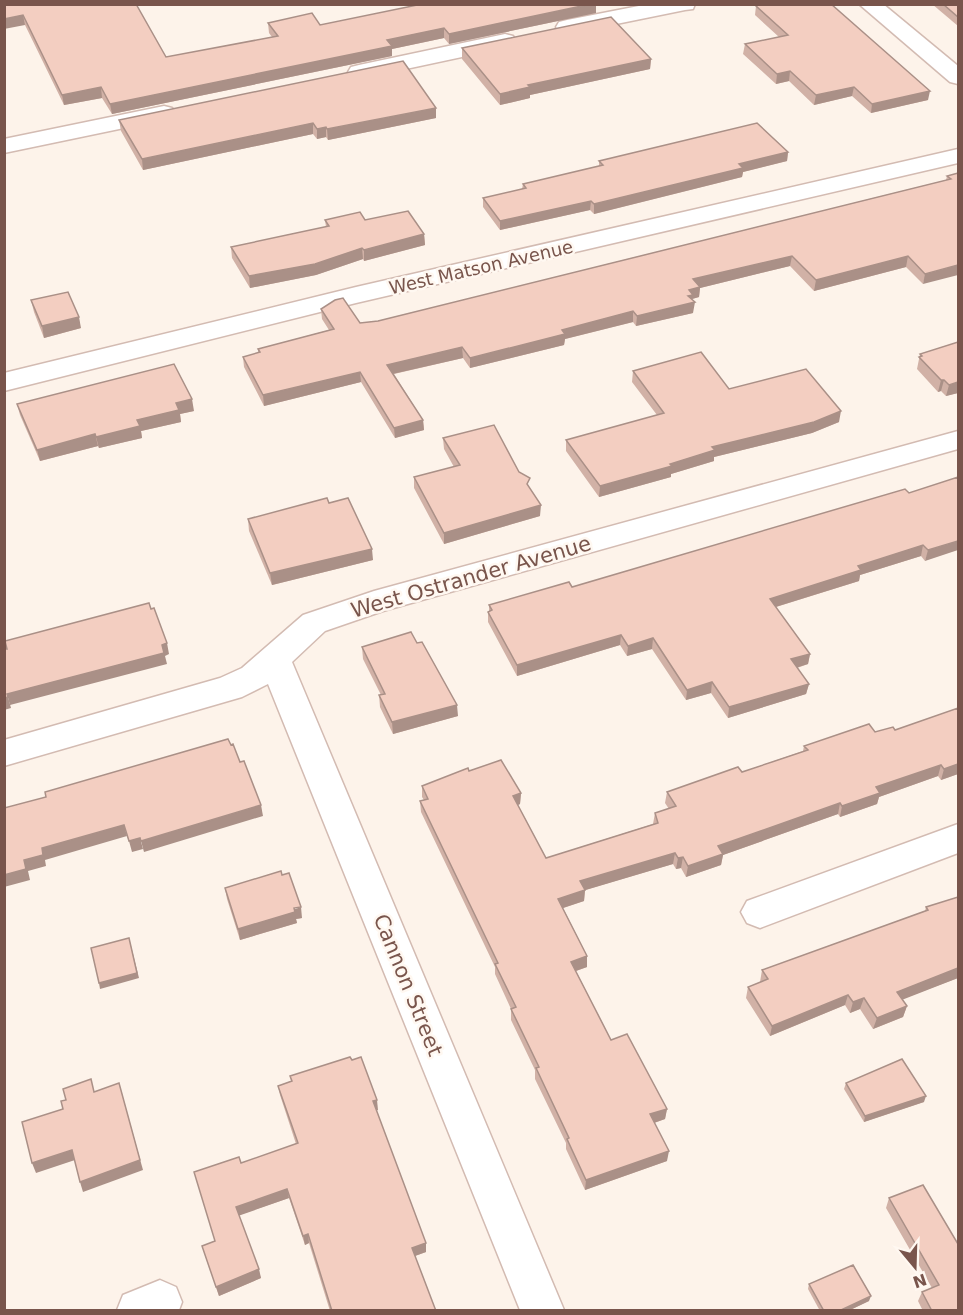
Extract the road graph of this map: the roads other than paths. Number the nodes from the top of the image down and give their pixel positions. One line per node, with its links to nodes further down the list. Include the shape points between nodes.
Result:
1 (685, 4): 3 (street)
2 (869, 4): 6 (street)
3 (550, 31)
4 (527, 36): 5 (street)
5 (343, 75)
6 (958, 77)
7 (182, 109): 8 (street)
8 (4, 146)
9 (958, 156): 10 (street, West Matson Avenue, via 356,295)
10 (4, 382)
11 (958, 440): 12 (street, West Ostrander Avenue, via 374,602 314,623)
12 (275, 660): 13 (street, West Ostrander Avenue, via 254,677 230,688); 16 (street, Cannon Street)
13 (4, 753)
14 (958, 838): 15 (street)
15 (759, 912)
16 (542, 1311)

